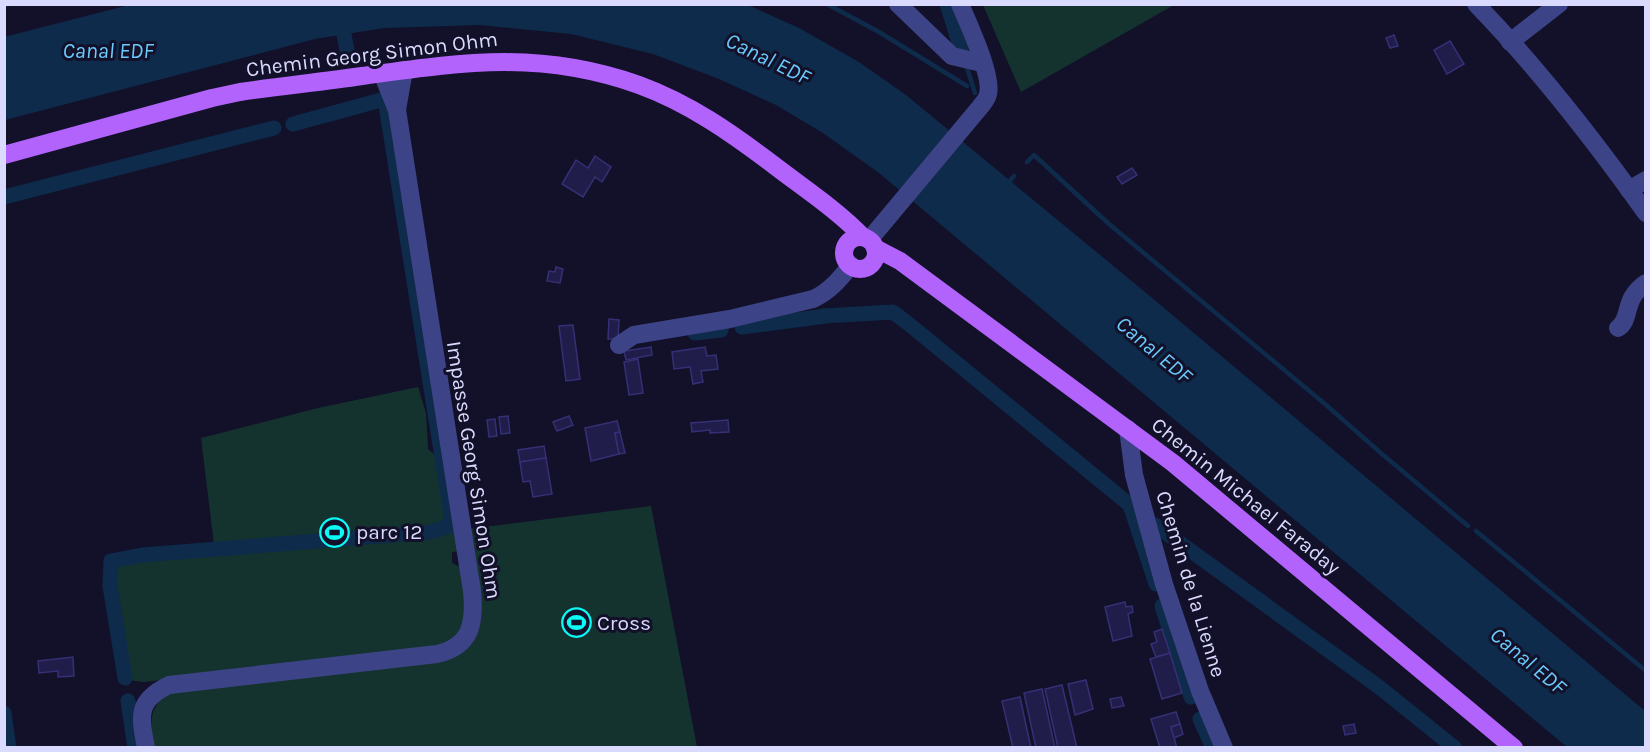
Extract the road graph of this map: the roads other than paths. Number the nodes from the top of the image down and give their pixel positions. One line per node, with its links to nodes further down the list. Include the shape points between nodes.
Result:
1 (898, 4): 6 (street, via 952,56)
2 (960, 4): 6 (street)
3 (1476, 4): 5 (street)
4 (1559, 4): 5 (street)
5 (1510, 42): 12 (street)
6 (982, 63): 14 (street, via 989,90 987,98)
7 (404, 70): 8 (main road, Chemin Georg Simon Ohm); 9 (street, Impasse Georg Simon Ohm); 14 (main road, Chemin Georg Simon Ohm, via 518,61 551,64 607,75 660,94 727,131 846,220)
8 (382, 73): 9 (street, Impasse Georg Simon Ohm); 10 (main road, Chemin Georg Simon Ohm, via 226,95)
9 (397, 110): 19 (street, Impasse Georg Simon Ohm, via 472,591 473,618 469,631 457,646 437,654 170,685 157,692 143,709)
10 (4, 154)
11 (1646, 180): 12 (street)
12 (1629, 190): 13 (street)
13 (1646, 213)
14 (862, 251): 17 (street, via 833,285 813,299 730,319 634,335); 18 (main road, Chemin Michael Faraday, via 939,291)
15 (1646, 283): 16 (street, via 1633,292 1624,323)
16 (1618, 328)
17 (619, 345)
18 (1128, 429): 20 (street, Chemin de la Lienne, via 1134,475 1164,584 1200,691); 21 (main road, Chemin Michael Faraday)
19 (146, 747)
20 (1224, 747)
21 (1514, 747)

